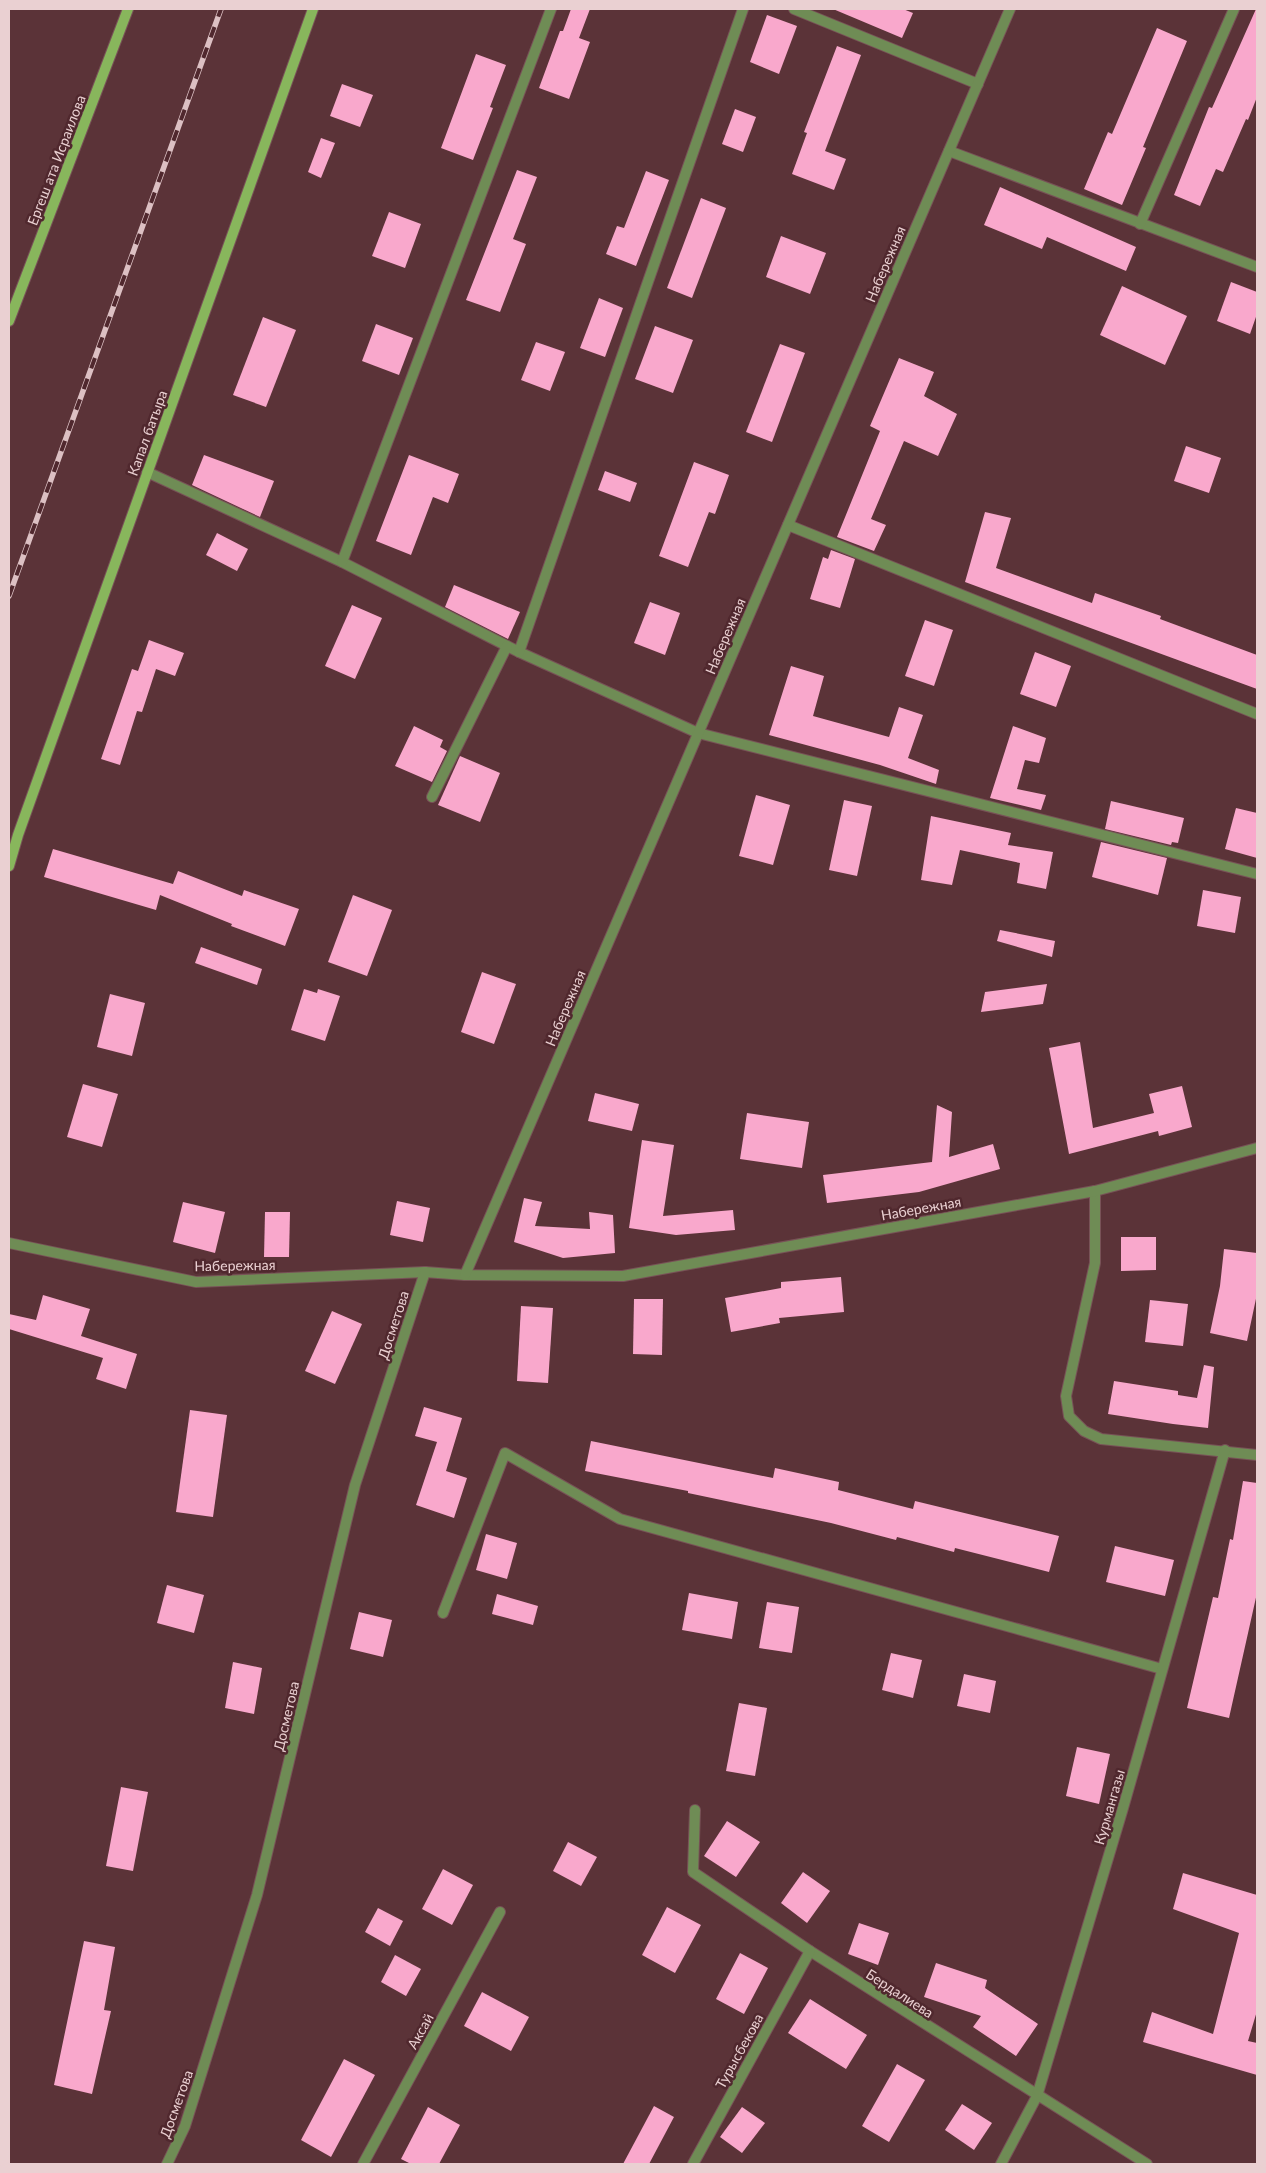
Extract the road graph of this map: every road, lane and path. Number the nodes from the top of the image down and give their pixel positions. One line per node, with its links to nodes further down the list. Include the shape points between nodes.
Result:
1 (128, 9): 12 (main road, Ергеш ата Исраилова)
2 (313, 9): 13 (main road, Капал батыра)
3 (551, 9): 15 (street)
4 (744, 9): 17 (street)
5 (794, 9): 8 (street)
6 (1010, 9): 8 (street, Набережная)
7 (1234, 9): 10 (street)
8 (978, 84): 9 (street, Набережная)
9 (949, 151): 10 (street); 14 (street, Набережная)
10 (1140, 224): 11 (street)
11 (1257, 267)
12 (9, 321)
13 (148, 472): 15 (street); 21 (main road, Капал батыра)
14 (788, 525): 18 (street); 19 (street, Набережная)
15 (342, 562): 16 (street)
16 (506, 646): 17 (street); 20 (street)
17 (518, 652): 19 (street)
18 (1257, 714)
19 (698, 733): 22 (street); 27 (street, Набережная)
20 (432, 797)
21 (9, 866)
22 (1257, 874)
23 (1257, 1148): 24 (street, Набережная)
24 (1095, 1191): 27 (street, Набережная, via 623,1276); 28 (street, via 1095,1263 1066,1396 1069,1416 1084,1431 1101,1439)
25 (9, 1243): 26 (street, Набережная, via 196,1282)
26 (425, 1272): 27 (street, Набережная); 36 (street, Досметова, via 355,1485 257,1895 185,2126)
27 (466, 1275)
28 (1225, 1450): 29 (street); 31 (street, Курмангазы)
29 (1257, 1455)
30 (443, 1612): 31 (street, via 505,1454 620,1518)
31 (1162, 1669): 35 (street, Курмангазы)
32 (695, 1810): 34 (street, Бердалиева, via 693,1872)
33 (500, 1912): 37 (street, Аксай)
34 (810, 1951): 35 (street, Бердалиева); 38 (street, Турысбекова)
35 (1037, 2096): 39 (street, Курмангазы); 40 (street, Бердалиева)
36 (167, 2164)
37 (363, 2164)
38 (693, 2164)
39 (1001, 2164)
40 (1147, 2164)

